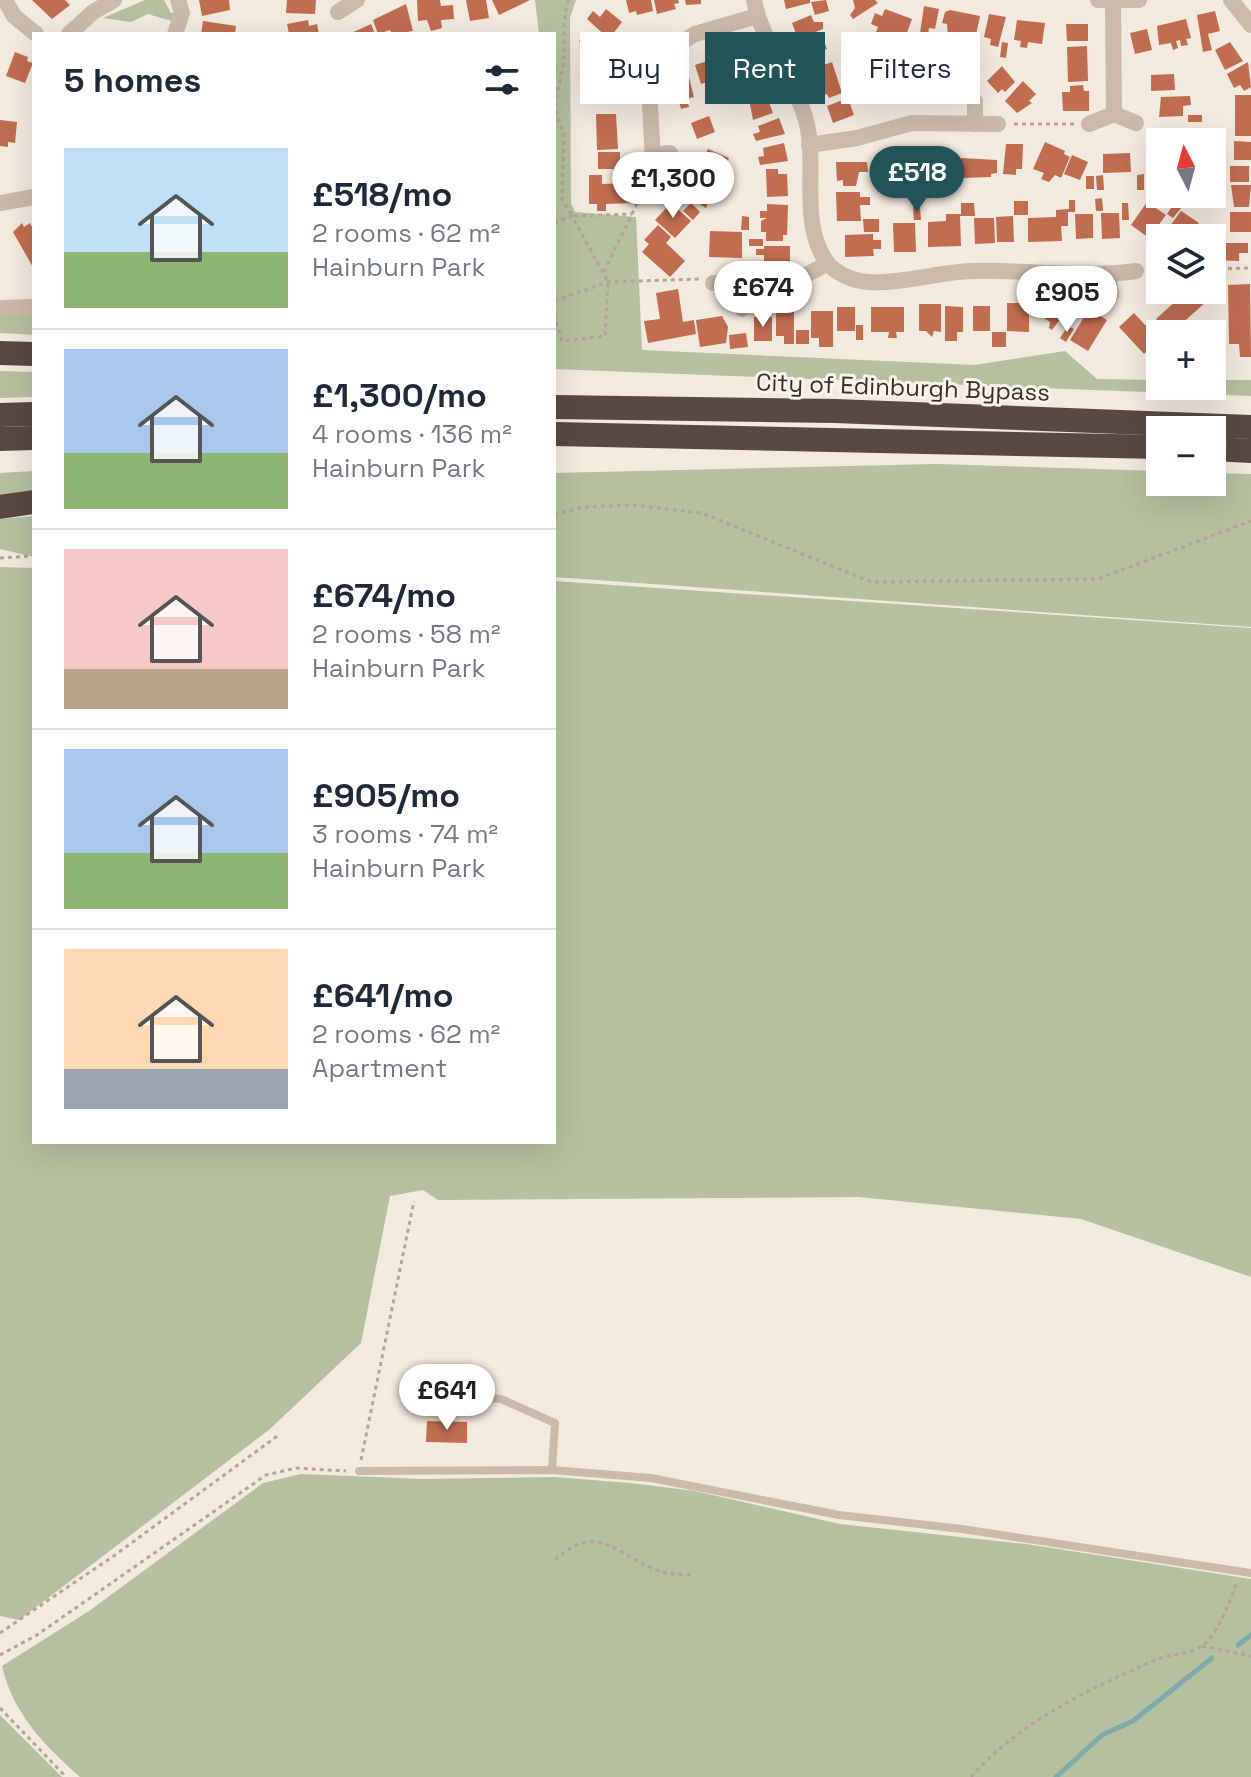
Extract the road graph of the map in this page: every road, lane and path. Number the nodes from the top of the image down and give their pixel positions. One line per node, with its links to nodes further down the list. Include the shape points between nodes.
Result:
1 (5, 0): 11 (street)
2 (114, 0): 15 (street)
3 (178, 0): 16 (street, via 182,13)
4 (357, 0): 10 (street)
5 (569, 0): 18 (path, via 562,76)
6 (1139, 0): 8 (street)
7 (1231, 0): 12 (street)
8 (1106, 1): 21 (street)
9 (756, 8): 17 (street); 27 (street, via 796,91)
10 (338, 12)
11 (14, 16): 13 (street); 14 (street)
12 (1251, 25)
13 (0, 26)
14 (34, 32)
15 (71, 32)
16 (176, 32)
17 (689, 38)
18 (556, 87)
19 (650, 104): 29 (street)
20 (975, 104): 24 (street)
21 (1114, 114): 23 (street); 26 (street)
22 (556, 123): 34 (path, via 564,132 562,199)
23 (1136, 123)
24 (975, 124): 25 (street); 27 (street, via 912,123)
25 (998, 124): 26 (path)
26 (1089, 124)
27 (809, 145): 36 (street, via 813,230)
28 (670, 153): 29 (street)
29 (653, 155): 30 (street)
30 (654, 178): 33 (path)
31 (32, 197): 32 (street)
32 (0, 203)
33 (632, 214): 34 (path); 40 (path)
34 (572, 216): 35 (path); 40 (path)
35 (556, 222)
36 (827, 263): 41 (street, via 841,274 868,282 971,271); 42 (street, via 789,283)
37 (1251, 268): 38 (path)
38 (1226, 269)
39 (1136, 271): 41 (street)
40 (604, 272): 43 (path)
41 (1108, 275): 45 (street)
42 (741, 281): 44 (street); 49 (street)
43 (608, 282): 44 (path); 46 (path); 50 (path, via 605,336 562,341)
44 (713, 283)
45 (1111, 294)
46 (556, 300)
47 (32, 307): 48 (street)
48 (0, 308)
49 (742, 309)
50 (556, 319)
51 (0, 353): 52 (highway)
52 (32, 354)
53 (556, 391): 55 (highway)
54 (556, 407): 55 (highway, City of Edinburgh Bypass)
55 (835, 411): 58 (highway, City of Edinburgh Bypass)
56 (32, 414): 57 (highway)
57 (0, 415)
58 (1251, 427)
59 (556, 434): 60 (highway)
60 (837, 437): 63 (highway); 64 (highway)
61 (32, 438): 62 (highway)
62 (0, 439)
63 (1146, 447)
64 (556, 450)
65 (1226, 450): 66 (highway)
66 (1251, 451)
67 (32, 502): 68 (highway)
68 (0, 507)
69 (556, 514): 70 (path, via 631,505 702,513 871,582 1098,579)
70 (1251, 521)
71 (32, 556): 72 (path)
72 (0, 558)
73 (414, 1201): 77 (path)
74 (476, 1397): 76 (lane, via 501,1399 555,1423)
75 (280, 1434): 82 (path)
76 (552, 1470): 77 (lane); 79 (lane, via 651,1478 839,1515)
77 (359, 1471): 84 (path, via 296,1468 266,1475 37,1635)
78 (555, 1560): 81 (path, via 579,1543 599,1541 666,1573)
79 (1241, 1571): 80 (lane); 83 (path, via 1228,1606)
80 (1251, 1573)
81 (694, 1575)
82 (0, 1633)
83 (1202, 1646): 85 (path); 88 (path, via 1159,1658 1054,1710 1001,1745)
84 (0, 1655)
85 (1251, 1656)
86 (0, 1708): 87 (path)
87 (66, 1777)
88 (971, 1777)

